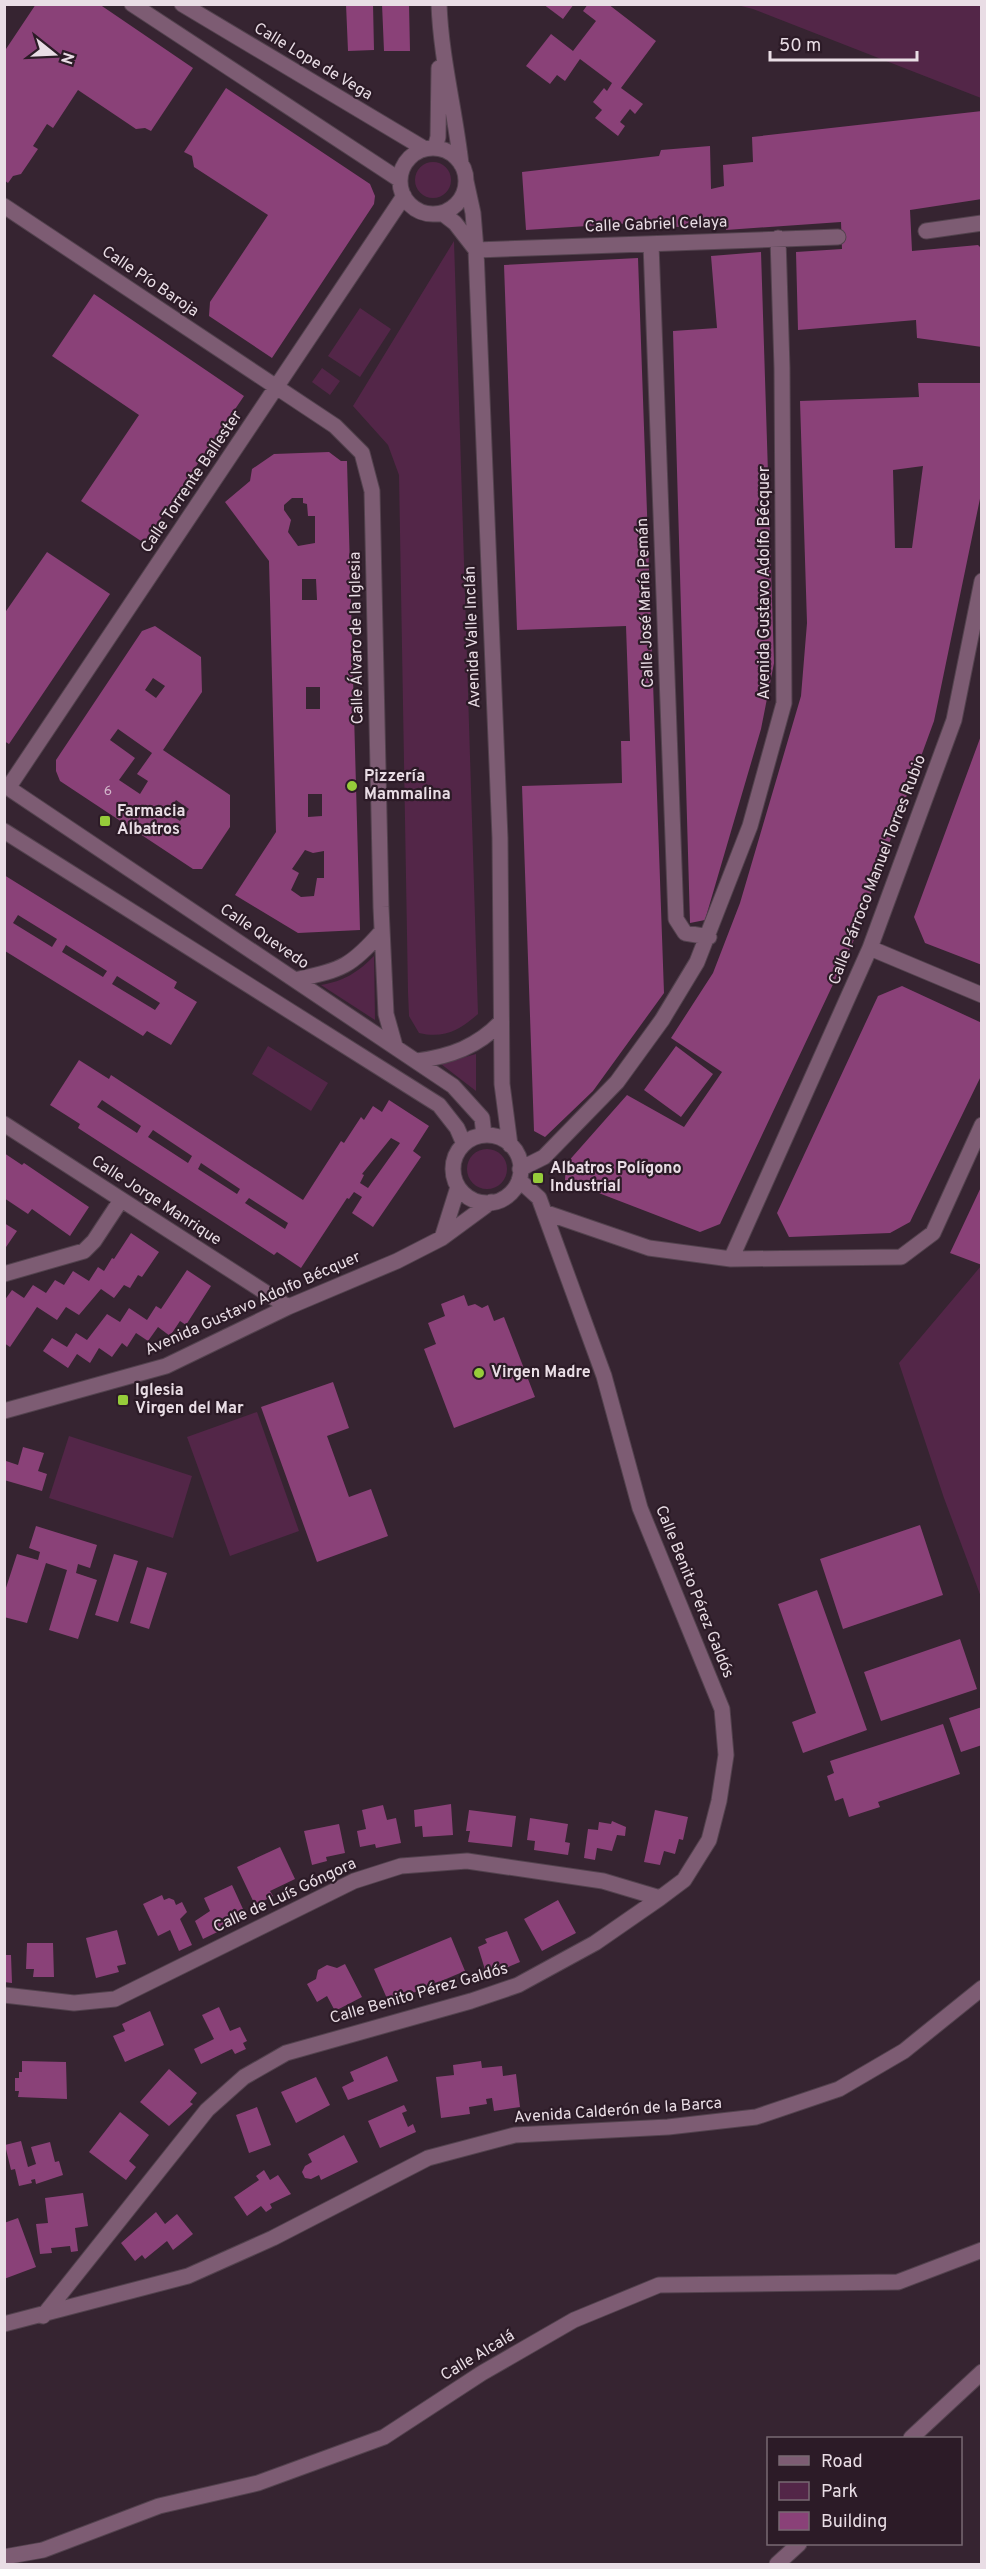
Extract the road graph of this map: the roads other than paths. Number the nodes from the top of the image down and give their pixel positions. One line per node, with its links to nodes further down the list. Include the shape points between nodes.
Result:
1 (132, 4): 7 (street)
2 (182, 4): 5 (street, Calle Lope de Vega)
3 (439, 4): 4 (street)
4 (441, 50): 5 (street, via 438,137); 6 (street, via 455,111)
5 (430, 149): 6 (street, via 445,150); 7 (street, via 405,164)
6 (461, 164): 8 (street)
7 (400, 180): 9 (street)
8 (466, 181): 11 (street, via 462,197); 17 (street, Avenida Valle Inclán)
9 (404, 196): 11 (street, via 420,211); 18 (street, Calle Torrente Ballester)
10 (4, 206): 18 (street, Calle Pío Baroja)
11 (442, 213): 17 (street)
12 (981, 223): 13 (street)
13 (926, 231)
14 (838, 237): 15 (street, Calle Gabriel Celaya)
15 (778, 238): 16 (street, Calle Gabriel Celaya); 23 (street, Avenida Gustavo Adolfo Bécquer, via 784,703 750,826)
16 (651, 244): 17 (street, Calle Gabriel Celaya); 23 (street, Calle José María Pemán, via 676,919 685,933)
17 (476, 250): 27 (street, Avenida Valle Inclán, via 500,838)
18 (276, 388): 20 (street, Calle Torrente Ballester); 22 (street, Calle Álvaro de la Iglesia, via 335,426 362,453 372,491)
19 (981, 581): 24 (street, Calle Párroco Manuel Torres Rubio, via 954,720)
20 (6, 786): 25 (street, Calle Quevedo)
21 (4, 831): 34 (street, via 439,1105)
22 (382, 931): 25 (street, via 364,952 340,970); 28 (street, Calle Álvaro de la Iglesia, via 386,1014)
23 (709, 937): 36 (street, Avenida Gustavo Adolfo Bécquer, via 662,1020 617,1082 544,1157)
24 (870, 948): 26 (street); 42 (street, Calle Párroco Manuel Torres Rubio)
25 (295, 980): 28 (street, Calle Quevedo)
26 (981, 995)
27 (501, 1022): 29 (street, via 485,1038 463,1051); 30 (street, Avenida Valle Inclán)
28 (394, 1046): 29 (street, Calle Quevedo)
29 (417, 1061): 33 (street, Calle Quevedo, via 475,1107)
30 (502, 1084): 33 (street, Avenida Valle Inclán); 35 (street, Avenida Valle Inclán)
31 (4, 1124): 38 (street, Calle Jorge Manrique)
32 (981, 1125): 42 (street, via 933,1233 902,1257)
33 (487, 1135): 34 (street); 35 (street)
34 (464, 1144): 37 (street, via 453,1165)
35 (510, 1145): 36 (street, via 519,1158)
36 (520, 1174): 39 (street, via 506,1197); 40 (street, Calle Benito Pérez Galdós, via 539,1198)
37 (458, 1187): 39 (street, via 476,1201); 41 (street)
38 (121, 1200): 43 (street, via 84,1251); 44 (street, Calle Jorge Manrique)
39 (491, 1202): 41 (street, Avenida Gustavo Adolfo Bécquer)
40 (544, 1212): 42 (street, via 649,1248); 46 (street, Calle Benito Pérez Galdós, via 604,1376 640,1508 722,1709 726,1755 720,1801 709,1840 684,1880)
41 (442, 1238): 44 (street, Avenida Gustavo Adolfo Bécquer)
42 (731, 1259)
43 (4, 1274)
44 (288, 1307): 45 (street, Avenida Gustavo Adolfo Bécquer, via 166,1366)
45 (4, 1411)
46 (660, 1898): 48 (street, Calle de Luís Góngora, via 603,1881 468,1861 401,1866 354,1881 115,1999 74,2002); 50 (street, Calle Benito Pérez Galdós, via 595,1943 518,1985 286,2053 244,2076 207,2110)
47 (981, 1988): 50 (street, Avenida Calderón de la Barca, via 904,2051 839,2089 756,2117 669,2127 514,2136 428,2158 273,2238 188,2276)
48 (4, 1995)
49 (981, 2250): 55 (street, Calle Alcalá, via 898,2282 659,2285 573,2320 384,2437 258,2483 159,2506 43,2550)
50 (43, 2316): 51 (street, Avenida Calderón de la Barca)
51 (4, 2324)
52 (981, 2372): 53 (street)
53 (913, 2437)
54 (798, 2545): 56 (street)
55 (4, 2557)
56 (777, 2565)

